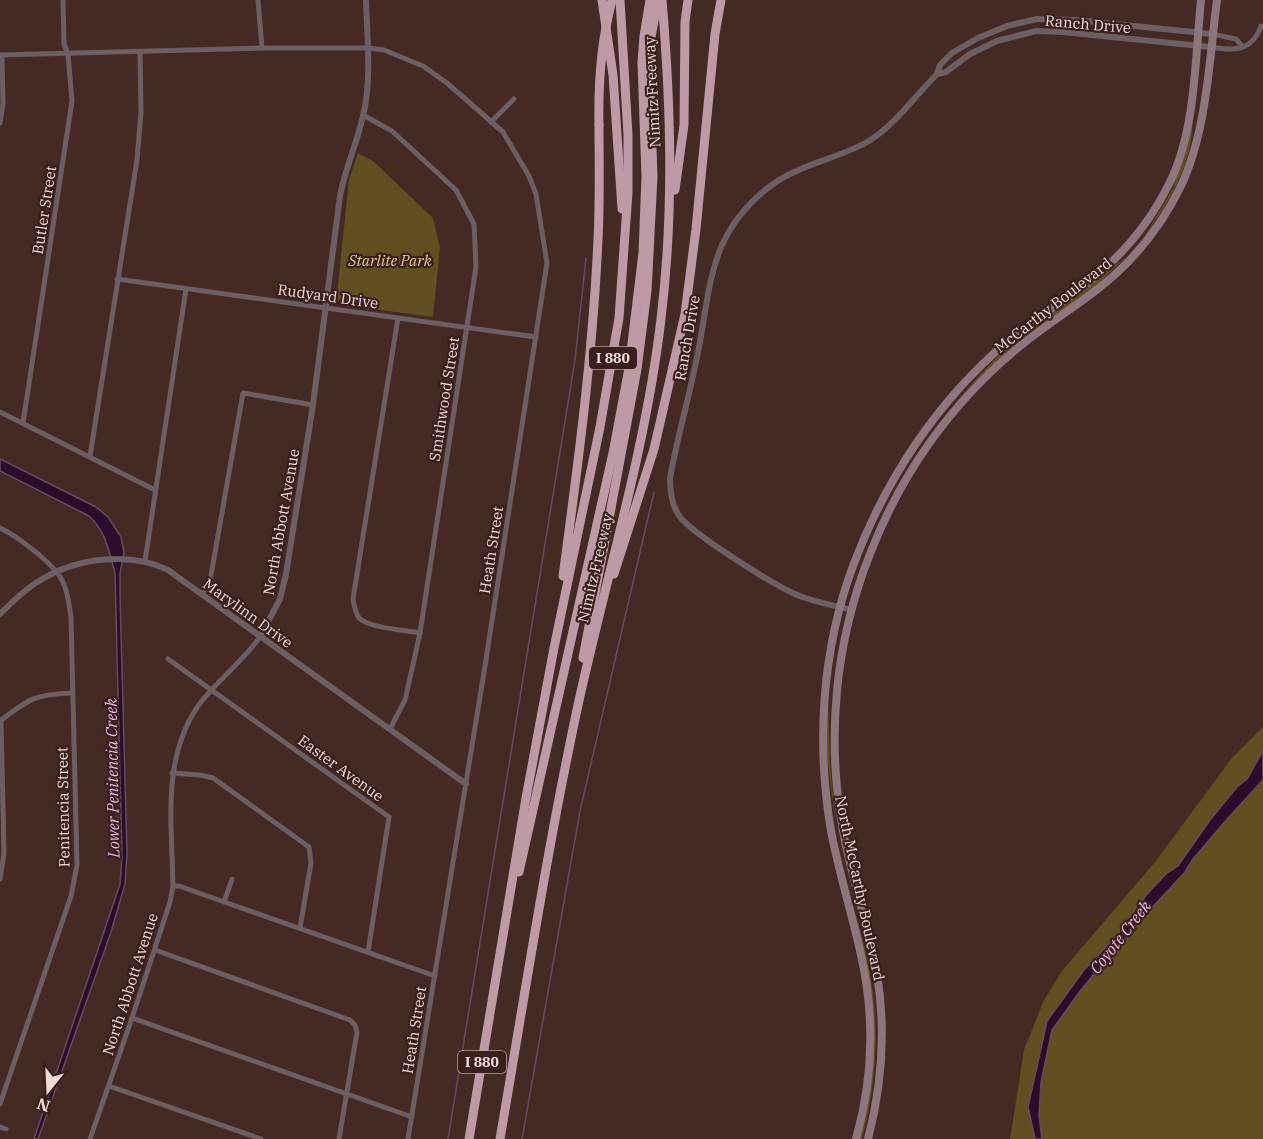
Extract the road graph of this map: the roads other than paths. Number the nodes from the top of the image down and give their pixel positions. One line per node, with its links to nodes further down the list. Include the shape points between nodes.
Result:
1 (63, 0): 22 (street, Butler Street, via 64,44)
2 (258, 0): 18 (street)
3 (366, 0): 19 (street, North Abbott Avenue)
4 (602, 0): 31 (highway, via 617,119)
5 (612, 0): 53 (highway, bridge, via 598,86 600,200 596,280 578,465)
6 (620, 0): 31 (highway, Nimitz Freeway / I 880, via 628,135)
7 (650, 0): 25 (highway, via 642,62)
8 (660, 0): 25 (highway, via 651,37); 30 (highway, Nimitz Freeway / I 880, via 670,132)
9 (688, 0): 30 (highway, via 684,125)
10 (721, 0): 50 (highway, via 681,333 654,449)
11 (1201, 0): 14 (main road, McCarthy Boulevard)
12 (1217, 0): 15 (main road, McCarthy Boulevard)
13 (1261, 26): 17 (street, via 1253,41)
14 (1198, 33): 15 (street, Ranch Drive); 16 (main road, McCarthy Boulevard); 24 (street, Ranch Drive, via 1076,20 1029,20 965,45 940,65)
15 (1212, 34): 17 (street, via 1236,39); 20 (main road, McCarthy Boulevard)
16 (1196, 46): 20 (street, Ranch Drive); 24 (street, Ranch Drive, via 1036,31 990,44); 47 (main road, McCarthy Boulevard, via 1183,148 1153,212 1111,263 1006,343 937,414 878,507)
17 (1242, 46): 20 (street, via 1234,51)
18 (262, 48): 19 (street, Heath Street); 21 (street, Heath Street)
19 (368, 48): 27 (street, North Abbott Avenue); 28 (street, Heath Street, via 384,50 423,66)
20 (1210, 48): 48 (main road, McCarthy Boulevard, via 1196,145 1181,186 1163,218 1112,278 1013,351 946,421 888,512)
21 (140, 52): 22 (street, Heath Street); 32 (street, via 137,160)
22 (68, 54): 23 (street, Heath Street); 40 (street, Butler Street, via 72,101)
23 (1, 55): 29 (street)
24 (937, 74): 47 (street, Ranch Drive, via 878,135 783,177 756,199 733,227 721,246 709,280 699,349 672,469 674,505 692,529 791,592)
25 (647, 91): 65 (highway, via 654,177 643,330); 70 (highway, via 645,218 629,368)
26 (514, 99): 28 (street)
27 (363, 115): 34 (street, North Abbott Avenue, via 340,196); 36 (street, Smithwood Street, via 392,131 456,190 474,224 476,267)
28 (491, 122): 37 (street, Heath Street, via 502,132 536,194 547,263)
29 (0, 123)
30 (669, 228): 50 (highway, Nimitz Freeway / I 880, via 654,366)
31 (624, 253): 53 (highway, Nimitz Freeway / I 880, via 609,380)
32 (117, 279): 33 (street, Rudyard Drive); 41 (street)
33 (186, 289): 34 (street, Rudyard Drive); 42 (street)
34 (327, 308): 35 (street, Rudyard Drive); 38 (street, North Abbott Avenue)
35 (398, 318): 36 (street, Rudyard Drive); 51 (street, via 353,600 360,619)
36 (467, 328): 37 (street, Rudyard Drive); 51 (street, Smithwood Street)
37 (536, 337): 60 (street, Heath Street)
38 (313, 405): 46 (street, via 243,393 210,581); 52 (street, North Abbott Avenue, via 284,585)
39 (0, 412): 40 (street)
40 (23, 423): 41 (street)
41 (90, 456): 42 (street)
42 (155, 490): 44 (street)
43 (0, 528): 45 (street, Penitencia Street)
44 (145, 561): 45 (street, Marylinn Drive, via 110,560); 46 (street, Marylinn Drive, via 168,570)
45 (56, 571): 49 (street, Marylinn Drive, via 37,581); 56 (street, Penitencia Street, via 70,608)
46 (202, 594): 52 (street, Marylinn Drive)
47 (840, 607): 48 (street, Ranch Drive); 82 (main road, North McCarthy Boulevard, via 826,679 824,766 832,833 869,1004 869,1074)
48 (851, 610): 83 (main road, North McCarthy Boulevard, via 837,680 835,752 843,831 880,1002 880,1075)
49 (0, 614)
50 (600, 616): 65 (highway, Nimitz Freeway / I 880)
51 (420, 633): 58 (street, Smithwood Street, via 405,700)
52 (260, 637): 55 (street, North Abbott Avenue); 58 (street, Marylinn Drive)
53 (554, 648): 70 (highway, Nimitz Freeway / I 880)
54 (168, 659): 55 (street, Easter Avenue)
55 (211, 690): 59 (street, North Abbott Avenue, via 183,734); 68 (street, Easter Avenue, via 389,817)
56 (72, 693): 57 (street, via 37,696); 74 (street, Penitencia Street, via 76,876)
57 (1, 720): 61 (street, via 4,853)
58 (390, 729): 60 (street, Marylinn Drive)
59 (172, 773): 63 (street, North Abbott Avenue); 66 (street, via 213,778 309,847 311,862)
60 (466, 784): 69 (street, Heath Street)
61 (0, 879)
62 (232, 879): 64 (street)
63 (172, 886): 64 (street); 67 (street, North Abbott Avenue)
64 (224, 902): 66 (street)
65 (538, 906): 81 (highway, Nimitz Freeway / I 880)
66 (300, 928): 68 (street)
67 (155, 950): 71 (street, North Abbott Avenue); 73 (street, via 350,1020 357,1032)
68 (368, 952): 69 (street)
69 (435, 976): 75 (street, Heath Street)
70 (494, 985): 80 (highway, Nimitz Freeway / I 880)
71 (132, 1018): 72 (street, North Abbott Avenue); 73 (street)
72 (109, 1086): 76 (street, North Abbott Avenue); 77 (street)
73 (346, 1094): 75 (street); 78 (street)
74 (0, 1104)
75 (412, 1117): 79 (street, Heath Street)
76 (90, 1139)
77 (261, 1139)
78 (339, 1139)
79 (408, 1139)
80 (469, 1139)
81 (500, 1139)
82 (856, 1139)
83 (868, 1139)

